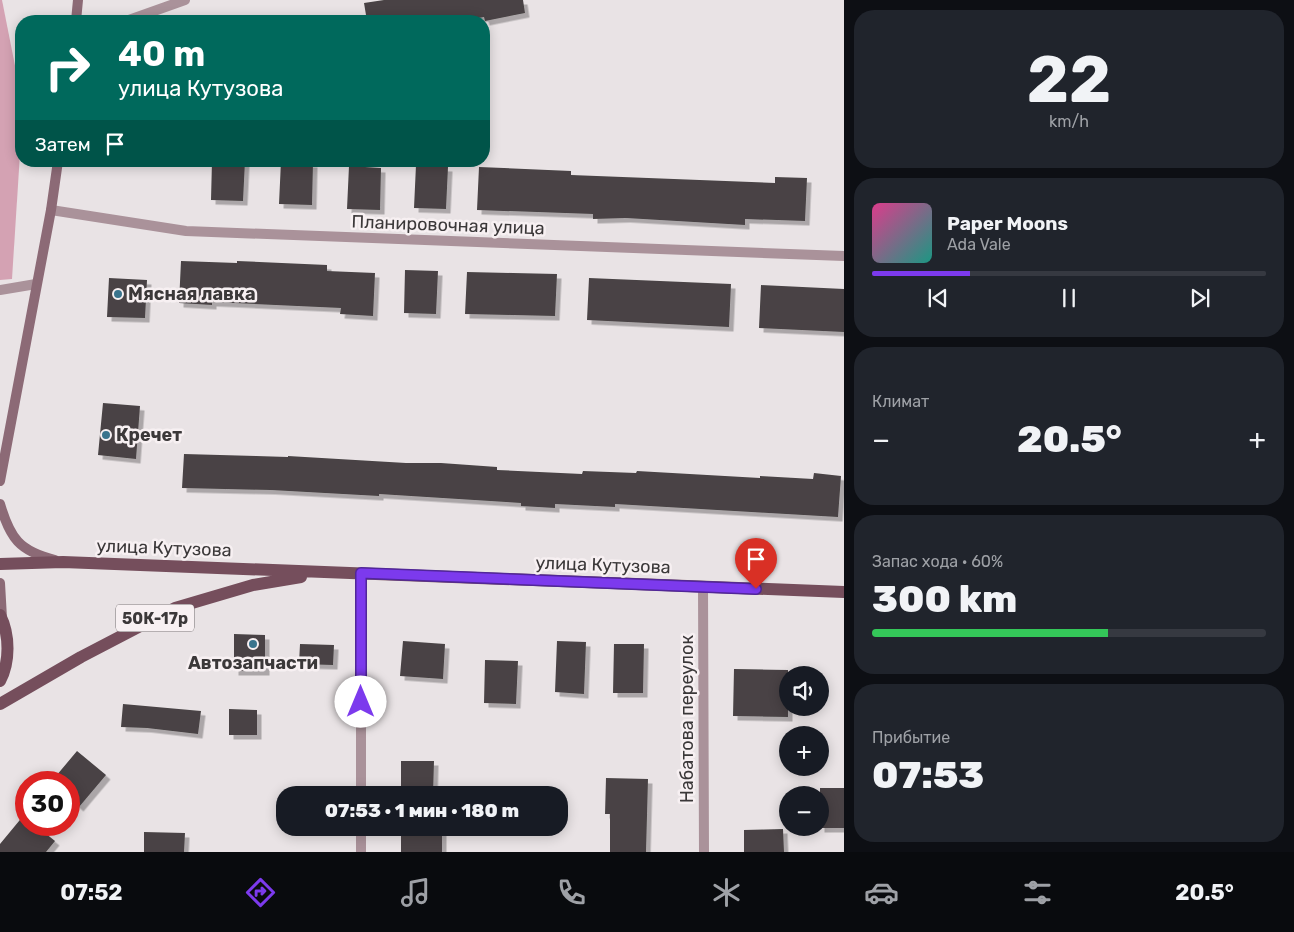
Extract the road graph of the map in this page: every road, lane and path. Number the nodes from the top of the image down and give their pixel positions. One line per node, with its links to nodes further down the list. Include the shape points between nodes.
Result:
1 (78, 0): 3 (street)
2 (185, 0): 4 (street)
3 (77, 15)
4 (143, 15)
5 (57, 167): 6 (street)
6 (51, 210): 7 (street, Планировочная улица, via 186,231); 8 (street)
7 (844, 256)
8 (36, 284): 9 (street); 10 (street)
9 (0, 290)
10 (0, 481)
11 (0, 504): 12 (street, via 7,528 14,538 40,556)
12 (63, 562): 13 (main road, улица Кутузова / 50К-17р); 14 (main road, улица Кутузова / 50К-17р)
13 (0, 564)
14 (326, 572): 15 (main road, улица Кутузова / 50К-17р); 21 (main road, улица Кутузова / 50К-17р, via 252,585 175,608)
15 (361, 573): 17 (main road, улица Кутузова / 50К-17р); 22 (street)
16 (0, 583): 19 (street)
17 (704, 586): 18 (main road, улица Кутузова / 50К-17р); 25 (street, Набатова переулок)
18 (844, 592)
19 (1, 617): 20 (main road, via 7,637 7,657)
20 (0, 681)
21 (0, 704)
22 (361, 786)
23 (361, 836): 24 (street)
24 (361, 852)
25 (704, 852)

